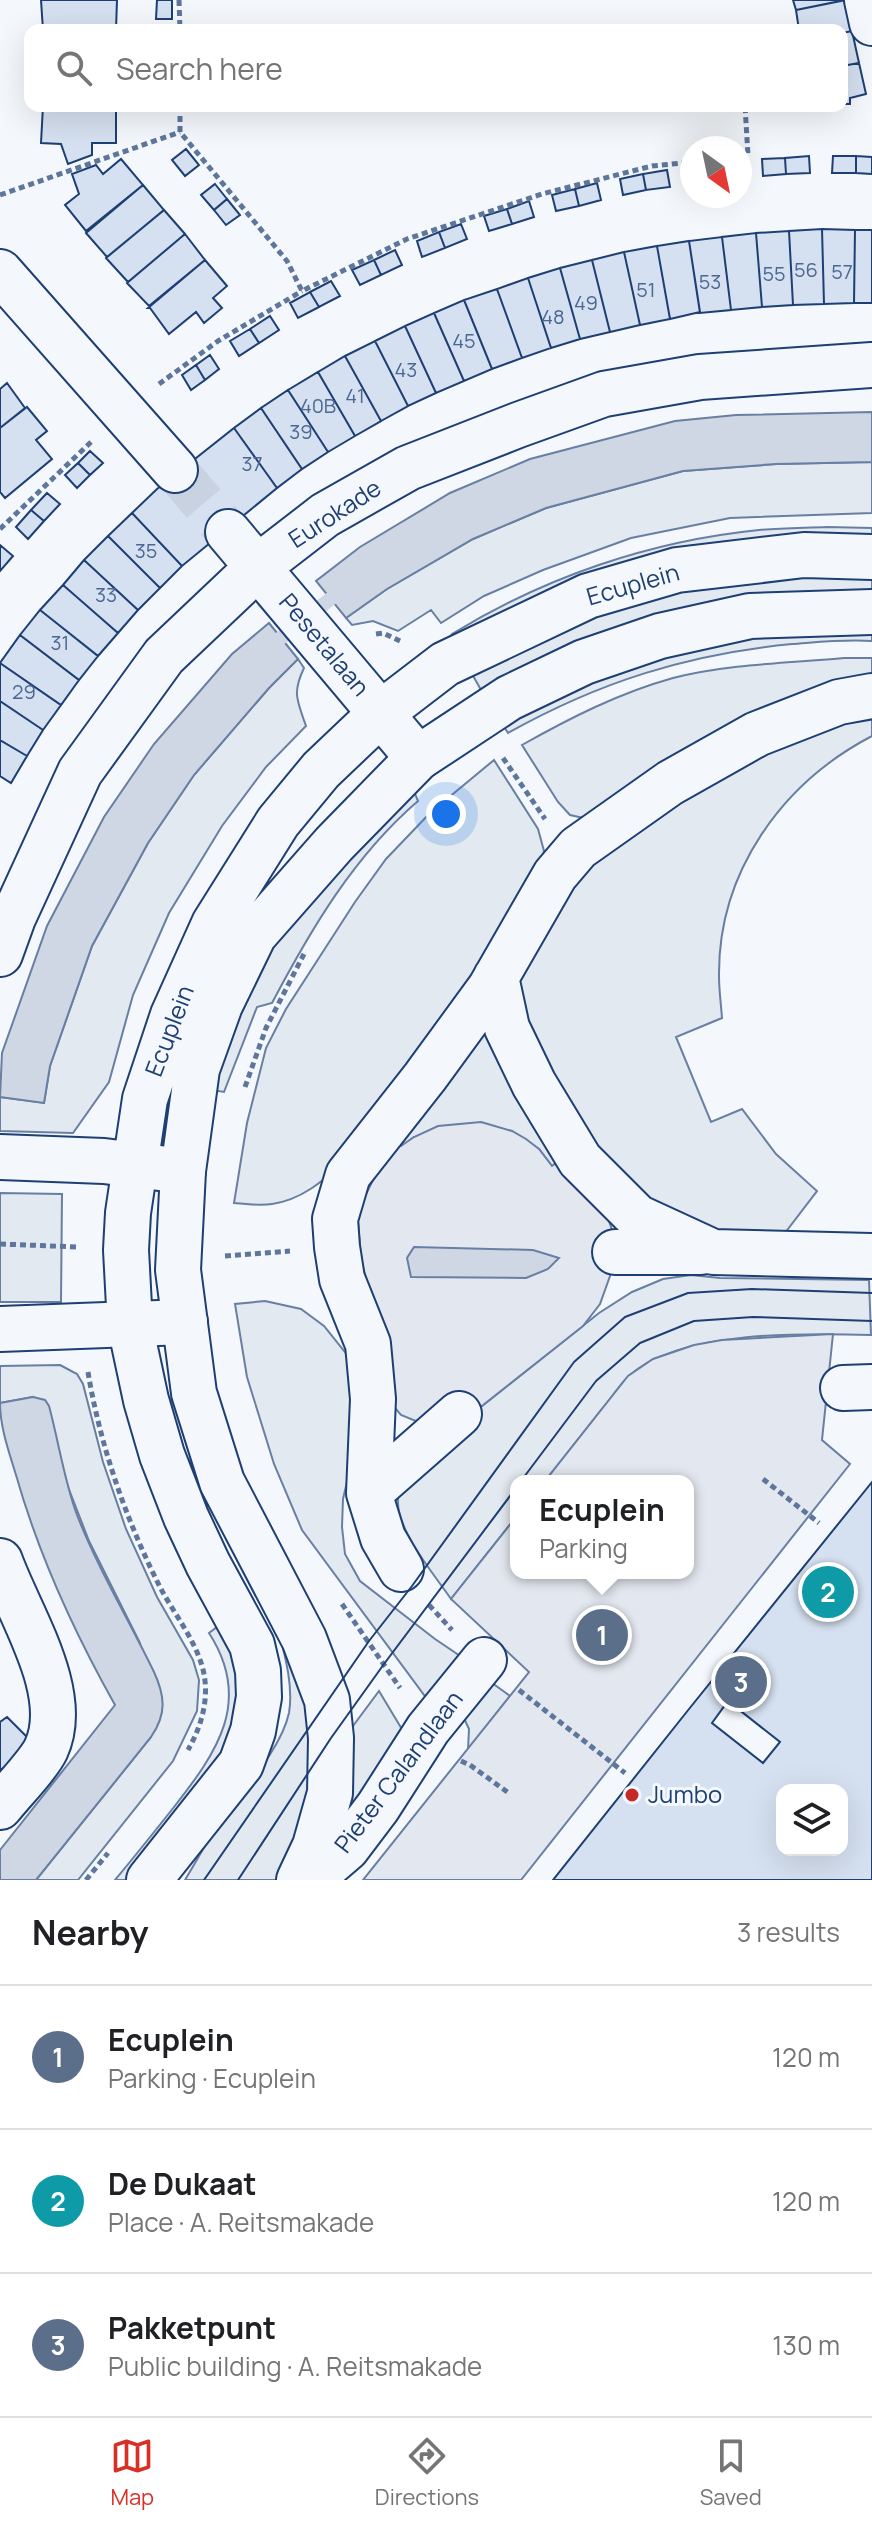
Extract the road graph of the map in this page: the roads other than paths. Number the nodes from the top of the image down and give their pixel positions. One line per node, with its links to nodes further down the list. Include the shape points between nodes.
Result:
1 (867, 0): 2 (street)
2 (872, 23)
3 (0, 272): 5 (street)
4 (872, 365): 8 (street, Eurokade, via 700,377 604,394 408,468 325,515)
5 (175, 470)
6 (228, 532): 8 (street, Pesetalaan)
7 (872, 557): 11 (street, Ecuplein, via 804,555 677,570 588,596 445,664)
8 (269, 579): 11 (street, Pesetalaan); 13 (street, Eurokade, via 164,656 80,772)
9 (872, 612): 12 (street, Ecuplein, via 750,616 660,636 519,692)
10 (872, 696): 14 (street, via 839,702 757,734 670,783 578,848 555,875)
11 (381, 713): 12 (street, Pesetalaan); 16 (street, Ecuplein, via 321,770 278,822 214,924 168,1029 145,1099)
12 (418, 758): 17 (street, Ecuplein, via 254,935 197,1069)
13 (0, 954)
14 (496, 977): 19 (street, via 507,1028 575,1165 637,1217); 25 (street, via 381,1148 348,1175 335,1219 342,1279 377,1369)
15 (0, 1157): 16 (street)
16 (134, 1164): 17 (street); 22 (street, Ecuplein, via 126,1250)
17 (183, 1171): 21 (street, Ecuplein, via 178,1270)
18 (615, 1252): 19 (street)
19 (713, 1252): 20 (street)
20 (872, 1256)
21 (185, 1322): 22 (street); 31 (street, Ecuplein, via 194,1393 222,1482 304,1639 327,1700 330,1793)
22 (130, 1325): 23 (street); 30 (street, Ecuplein, via 162,1455 208,1564 252,1645 259,1697 241,1764)
23 (0, 1329)
24 (459, 1414): 25 (street)
25 (369, 1493): 27 (street, via 383,1538)
26 (0, 1561): 29 (street, via 45,1663 54,1718 46,1750)
27 (401, 1569)
28 (484, 1660): 32 (street, Pieter Calandlaan, via 439,1743 347,1848)
29 (0, 1807)
30 (149, 1880)
31 (299, 1880)
32 (310, 1880)

